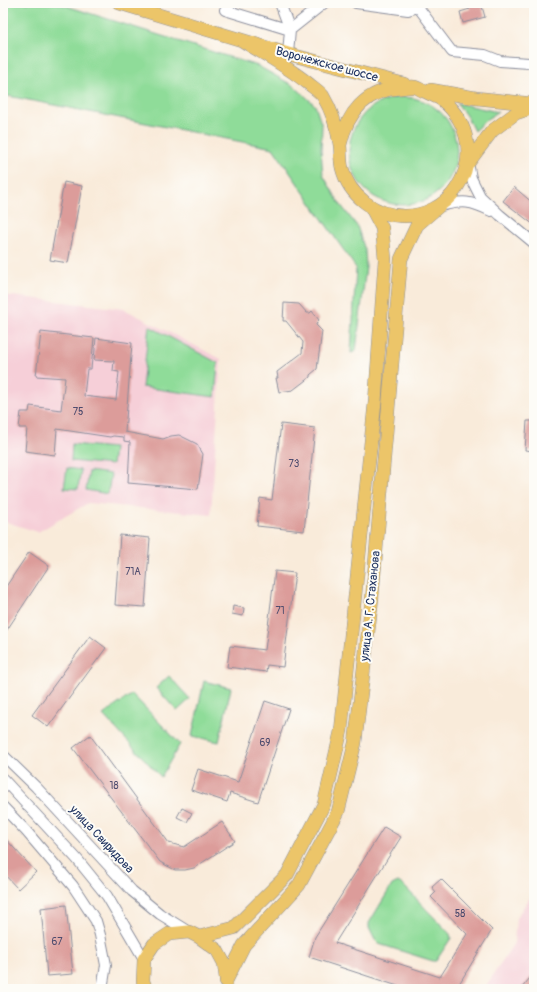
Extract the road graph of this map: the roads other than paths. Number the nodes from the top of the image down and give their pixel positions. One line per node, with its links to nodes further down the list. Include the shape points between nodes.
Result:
1 (120, 3): 8 (main road, Воронежское шоссе)
2 (280, 3): 7 (street)
3 (324, 3): 7 (street)
4 (356, 3): 5 (street, via 408,10)
5 (419, 5): 10 (street, via 452,52 485,55 500,61)
6 (225, 10): 7 (street)
7 (290, 30): 9 (street)
8 (241, 40): 9 (main road, Воронежское шоссе); 14 (main road, Воронежское шоссе, via 294,71 322,95 334,117)
9 (288, 54): 11 (main road, Воронежское шоссе)
10 (534, 65)
11 (414, 87): 12 (main road, Воронежское шоссе, via 476,98); 14 (main road, Воронежское шоссе, via 392,88 362,103 343,129); 15 (main road, Воронежское шоссе, via 441,99 454,112 463,127 468,145)
12 (534, 104)
13 (534, 107): 15 (main road, Воронежское шоссе, via 516,113 492,131)
14 (340, 146): 16 (main road, Воронежское шоссе, via 340,158 346,181)
15 (468, 163): 17 (main road, Воронежское шоссе, via 459,185); 18 (street, via 471,178 480,196)
16 (370, 207): 17 (main road, Воронежское шоссе, via 387,214 404,216 422,214); 23 (main road, улица А. Г. Стаханова, via 382,228 385,259 374,410 341,731 324,804 287,874 234,928)
17 (438, 207): 18 (street, via 457,202 477,204); 25 (main road, улица А. Г. Стаханова, via 417,225 402,259 370,614 355,743 338,812 299,885 244,945)
18 (500, 215): 19 (street)
19 (534, 243)
20 (3, 755): 23 (street, улица Свиридова, via 132,890 160,914)
21 (3, 779): 24 (street, via 77,859 107,896)
22 (4, 810): 27 (street, via 73,886 96,921 106,965)
23 (194, 934): 24 (main road, улица А. Г. Стаханова, via 169,934 154,944); 25 (main road, via 217,950 224,963)
24 (144, 959): 26 (main road)
25 (225, 985)
26 (143, 986)
27 (102, 989)

